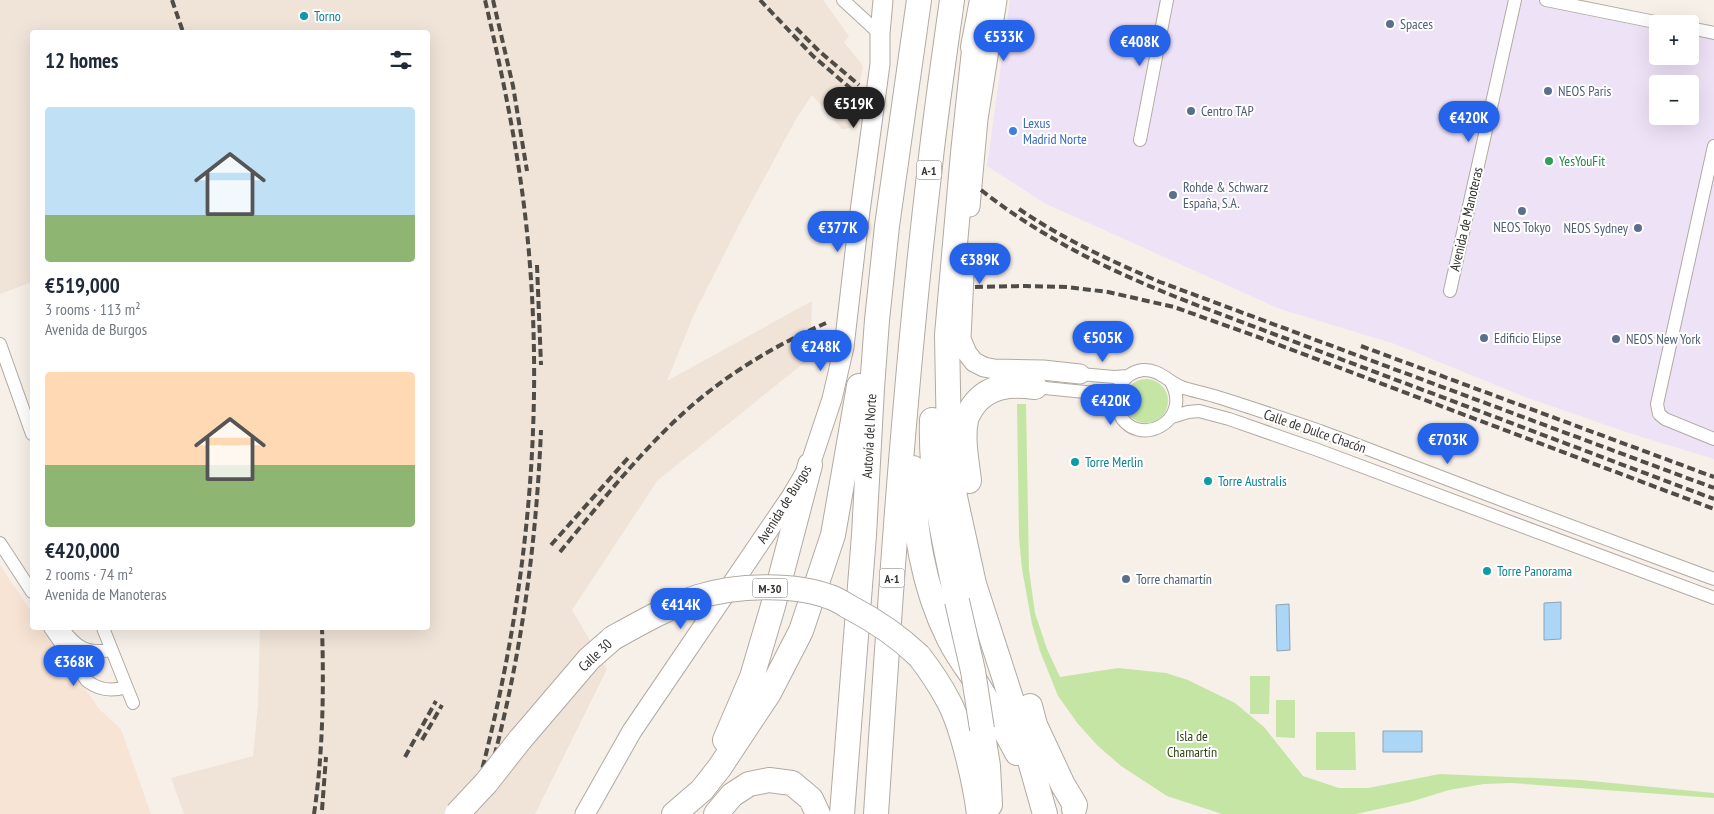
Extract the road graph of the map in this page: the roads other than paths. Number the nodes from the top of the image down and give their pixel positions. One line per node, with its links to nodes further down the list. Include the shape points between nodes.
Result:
1 (843, 0): 14 (street)
2 (883, 0): 14 (street, Avenida de Burgos)
3 (919, 0): 20 (highway, Autovía del Norte / A-1)
4 (952, 0): 21 (highway, A-1, via 929,174)
5 (982, 0): 12 (highway)
6 (997, 0): 15 (street)
7 (1167, 0): 16 (street)
8 (1515, 0): 19 (street, Avenida de Manoteras)
9 (1546, 0): 10 (street)
10 (1649, 21)
11 (1699, 30): 13 (street)
12 (976, 32): 18 (highway); 58 (highway, bridge, via 949,188 937,302 932,432 946,552 973,671 988,766)
13 (1714, 33)
14 (880, 34): 33 (street, Avenida de Burgos, via 880,64 844,347 832,399)
15 (978, 120): 18 (highway); 23 (street, via 961,340 974,362 984,367)
16 (1140, 140)
17 (1714, 146): 31 (street, via 1657,410 1665,420)
18 (956, 227): 46 (highway, via 947,335 948,443 967,556)
19 (1450, 291)
20 (877, 320): 52 (highway, via 867,339 833,535 802,631 769,693 720,767 702,790); 55 (highway, Autovía del Norte / A-1)
21 (912, 342): 56 (highway, A-1, via 894,535); 59 (highway, via 914,489 924,573 949,640 1004,727 1019,759)
22 (0, 344): 29 (street)
23 (1080, 374): 24 (street, via 1114,378)
24 (1128, 376): 25 (street, via 1151,370); 27 (street, via 1118,390)
25 (1171, 382): 28 (street, via 1176,403); 30 (street, Calle de Dulce Chacón)
26 (1035, 387): 27 (street, via 1095,393); 49 (highway, via 1007,386 991,390 979,398 966,417 964,430 976,528 991,584 1035,725)
27 (1117, 406): 28 (street, via 1123,419 1141,430 1161,426)
28 (1172, 416): 32 (street, Calle de Dulce Chacón, via 1188,412 1210,413)
29 (30, 428)
30 (1320, 431): 32 (street); 34 (street, Calle de Dulce Chacón)
31 (1714, 439)
32 (1315, 449): 35 (street, Calle de Dulce Chacón)
33 (810, 465): 51 (street, Avenida de Burgos, via 632,731); 52 (highway, via 752,677 726,739)
34 (1458, 484): 35 (street); 36 (street, Calle de Dulce Chacón)
35 (1452, 500): 38 (street, Calle de Dulce Chacón)
36 (1593, 534): 38 (street); 39 (street, Calle de Dulce Chacón)
37 (0, 543): 40 (street)
38 (1588, 551): 41 (street, Calle de Dulce Chacón)
39 (1714, 579)
40 (30, 589)
41 (1714, 598)
42 (51, 630): 47 (street, via 87,681 106,690)
43 (64, 630): 45 (street, via 88,651)
44 (104, 630): 45 (street)
45 (112, 650): 47 (street)
46 (998, 655): 49 (highway, via 1048,771); 60 (highway)
47 (126, 687): 48 (street)
48 (133, 703)
49 (1076, 812)
50 (457, 814): 57 (highway, Calle 30 / M-30, bridge, via 589,659 613,638 652,616 698,597 742,588 767,588 802,590 830,597 892,632 919,656 950,704)
51 (585, 814)
52 (674, 814)
53 (716, 814): 54 (highway, via 732,795 749,784 769,780 792,783 811,799)
54 (818, 814)
55 (842, 814)
56 (876, 814)
57 (979, 814)
58 (991, 814)
59 (1037, 814)
60 (1045, 814)

